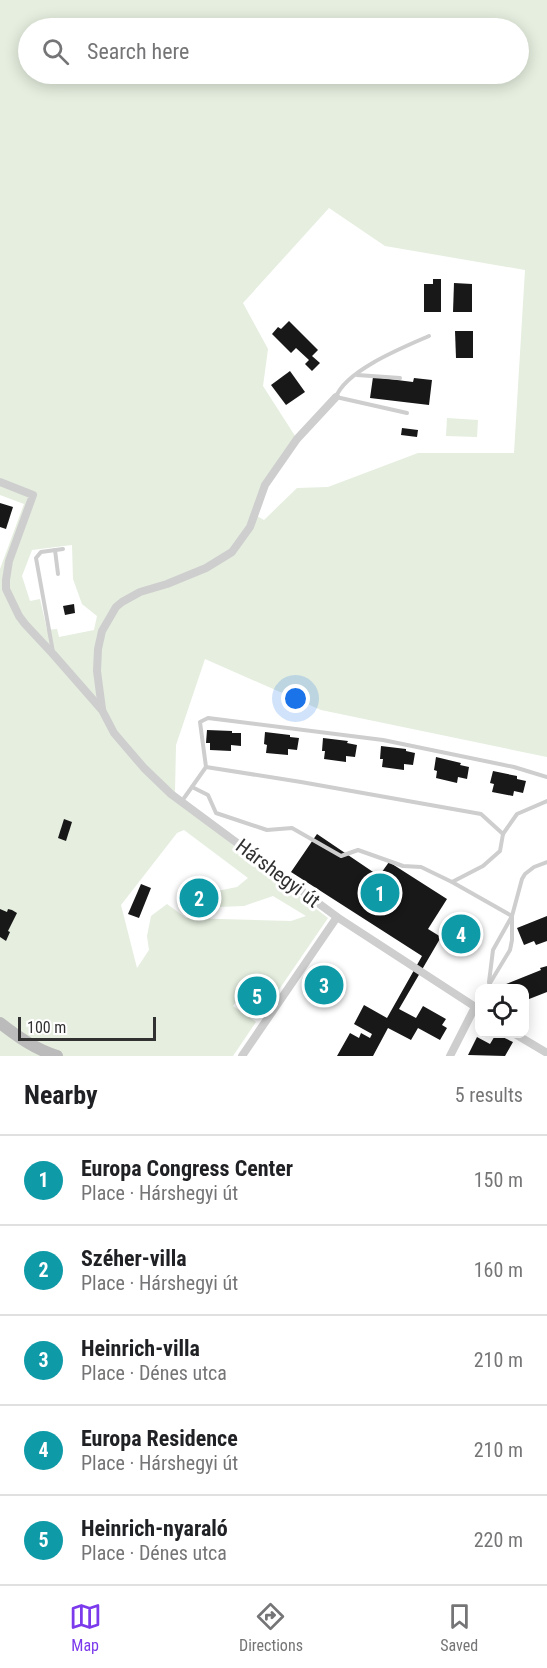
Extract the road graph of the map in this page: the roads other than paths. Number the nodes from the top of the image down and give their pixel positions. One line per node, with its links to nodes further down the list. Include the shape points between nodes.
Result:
1 (429, 336): 2 (lane)
2 (356, 375): 3 (lane); 4 (lane)
3 (400, 378)
4 (336, 397): 5 (lane); 11 (street, Hárshegyi út, via 297,439 265,484 250,527 232,552 206,568 140,592 116,607 102,631 98,649)
5 (407, 413)
6 (0, 482): 10 (street, Hárshegyi út, via 33,495 9,561 6,589 25,624)
7 (63, 549): 8 (lane)
8 (55, 550): 9 (lane); 10 (lane, via 41,552 36,558)
9 (58, 574)
10 (54, 654): 11 (street, Hárshegyi út)
11 (102, 710): 15 (street, Hárshegyi út, via 114,733 144,768)
12 (206, 767): 13 (lane, via 200,722 208,718 383,740); 14 (lane); 17 (lane, via 481,814)
13 (547, 777)
14 (192, 787): 15 (lane); 19 (lane, via 208,795 216,813 267,830 292,828 341,856 358,850 403,866 422,867)
15 (182, 801): 21 (street, Hárshegyi út)
16 (547, 801): 17 (lane, via 517,814)
17 (503, 834): 19 (lane, via 500,851 483,866)
18 (547, 862): 20 (lane, via 525,874)
19 (452, 882): 20 (lane)
20 (512, 916): 22 (lane, via 493,950); 23 (lane, via 510,950)
21 (337, 917): 24 (street, Hárshegyi út); 30 (street)
22 (488, 984)
23 (490, 984)
24 (475, 1004)
25 (475, 1011): 31 (street)
26 (0, 1023): 29 (main road, via 36,1048)
27 (522, 1038): 28 (street)
28 (547, 1053)
29 (57, 1056)
30 (242, 1056)
31 (450, 1056)

